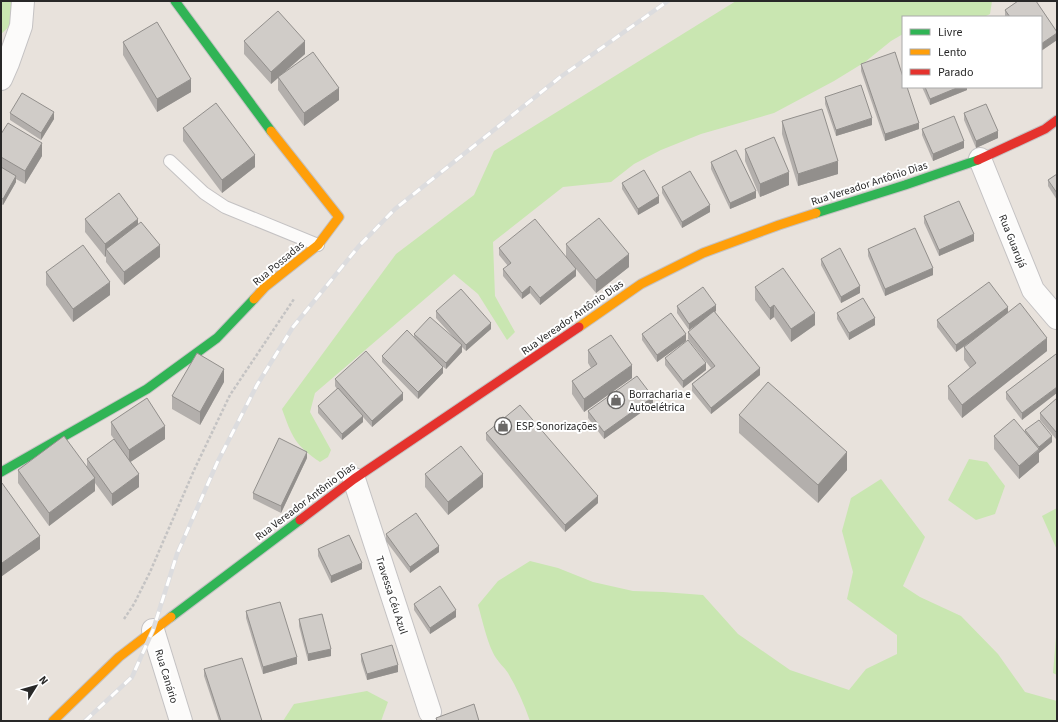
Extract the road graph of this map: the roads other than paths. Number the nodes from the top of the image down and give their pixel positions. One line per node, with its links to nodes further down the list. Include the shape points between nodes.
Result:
1 (23, 1): 3 (street, via 21,26)
2 (175, 1): 7 (street, Rua Possadas, via 339,217)
3 (1, 79)
4 (1057, 120): 5 (street, Rua Vereador Antônio Dias, via 1046,129)
5 (980, 159): 8 (street, Rua Guarujá, via 1033,290); 10 (street, Rua Vereador Antônio Dias, via 779,225 703,254 641,284)
6 (170, 161): 7 (lane, via 224,208)
7 (318, 245): 9 (street, Rua Possadas, via 265,287 217,338 147,390)
8 (1057, 318)
9 (1, 472)
10 (354, 479): 11 (street, Rua Vereador Antônio Dias); 12 (street, Travessa Céu Azul)
11 (153, 630): 13 (street, Rua Vereador Antônio Dias, via 119,657); 14 (street, Rua Canário)
12 (430, 712)
13 (53, 721)
14 (181, 721)

